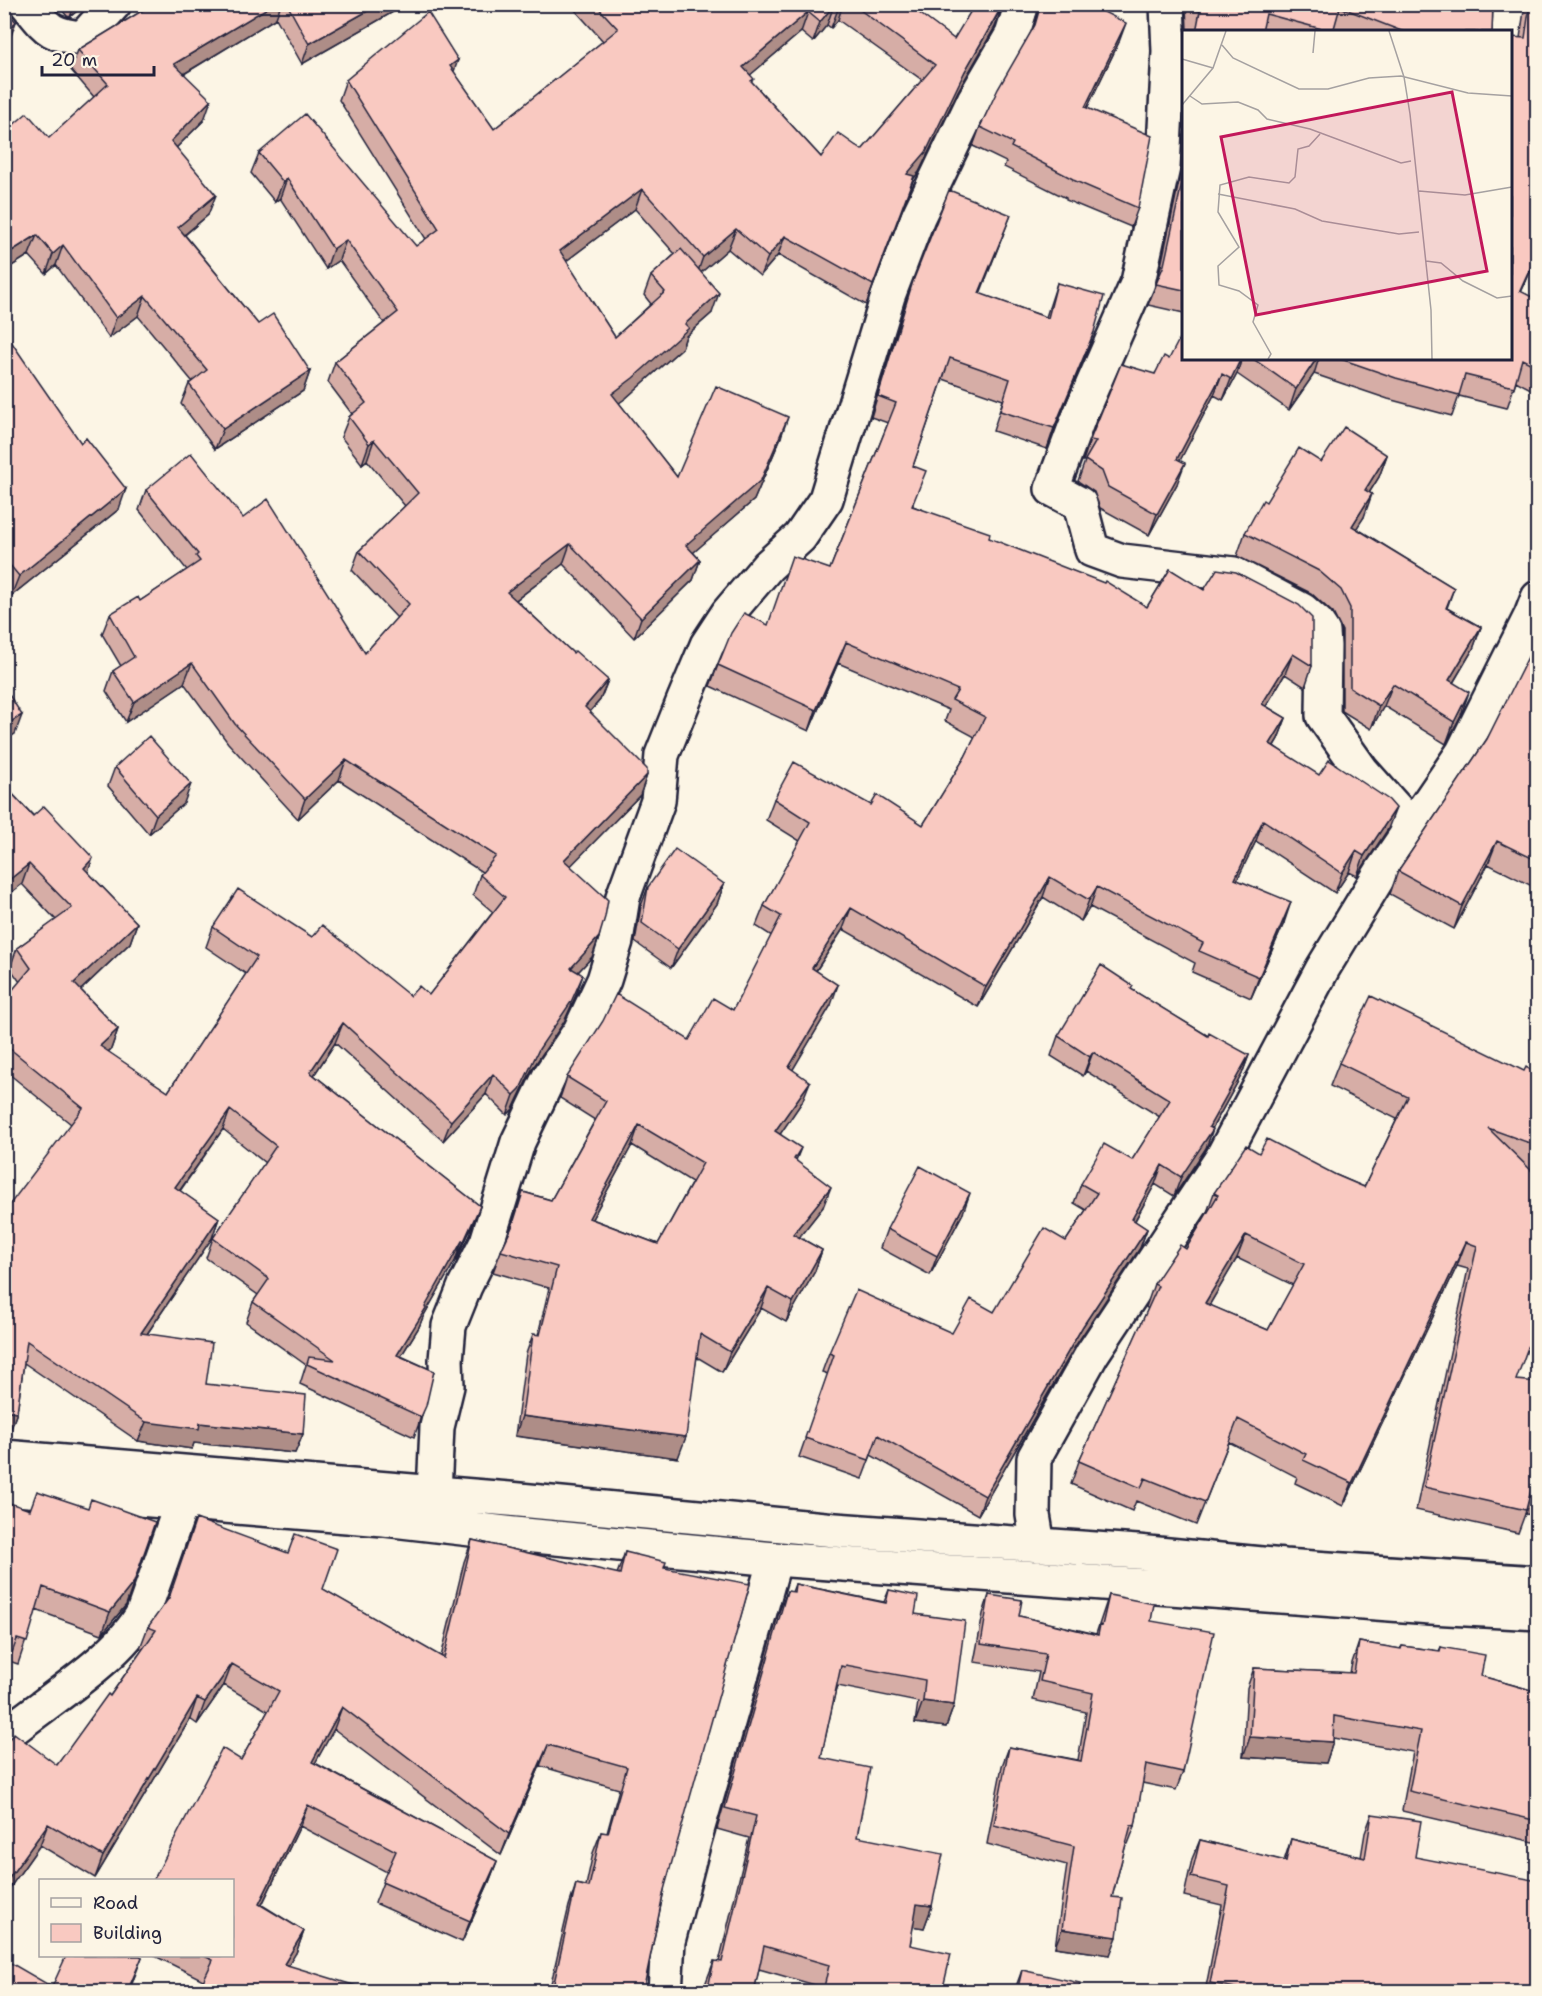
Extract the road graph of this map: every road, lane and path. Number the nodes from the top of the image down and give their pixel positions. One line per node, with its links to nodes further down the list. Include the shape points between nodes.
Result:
1 (27, 4): 2 (street, via 47,28 63,36 83,38)
2 (114, 4)
3 (1022, 4): 9 (street, via 1012,35 974,100 918,217 888,296 826,498 800,537 768,566 707,645 662,755 658,801 623,897 604,980 580,1031 549,1077 518,1142 488,1242 449,1326 447,1386 437,1427)
4 (1167, 4): 6 (street, via 1169,51 1163,167 1138,282 1052,489 1080,504 1092,550 1122,561 1234,574 1302,610 1317,623 1323,632 1324,646 1323,716 1362,771)
5 (1538, 598): 6 (street, via 1463,752)
6 (1412, 827): 11 (street, via 1323,968 1222,1158 1092,1354 1034,1458 1033,1515)
7 (4, 1457): 9 (street)
8 (4, 1488): 10 (street)
9 (434, 1493): 11 (street)
10 (182, 1502): 12 (street); 15 (street, via 135,1628 88,1671)
11 (1038, 1545): 13 (street)
12 (775, 1559): 14 (street); 16 (street, via 668,1941)
13 (1538, 1583)
14 (1538, 1613)
15 (4, 1736)
16 (665, 1992)

